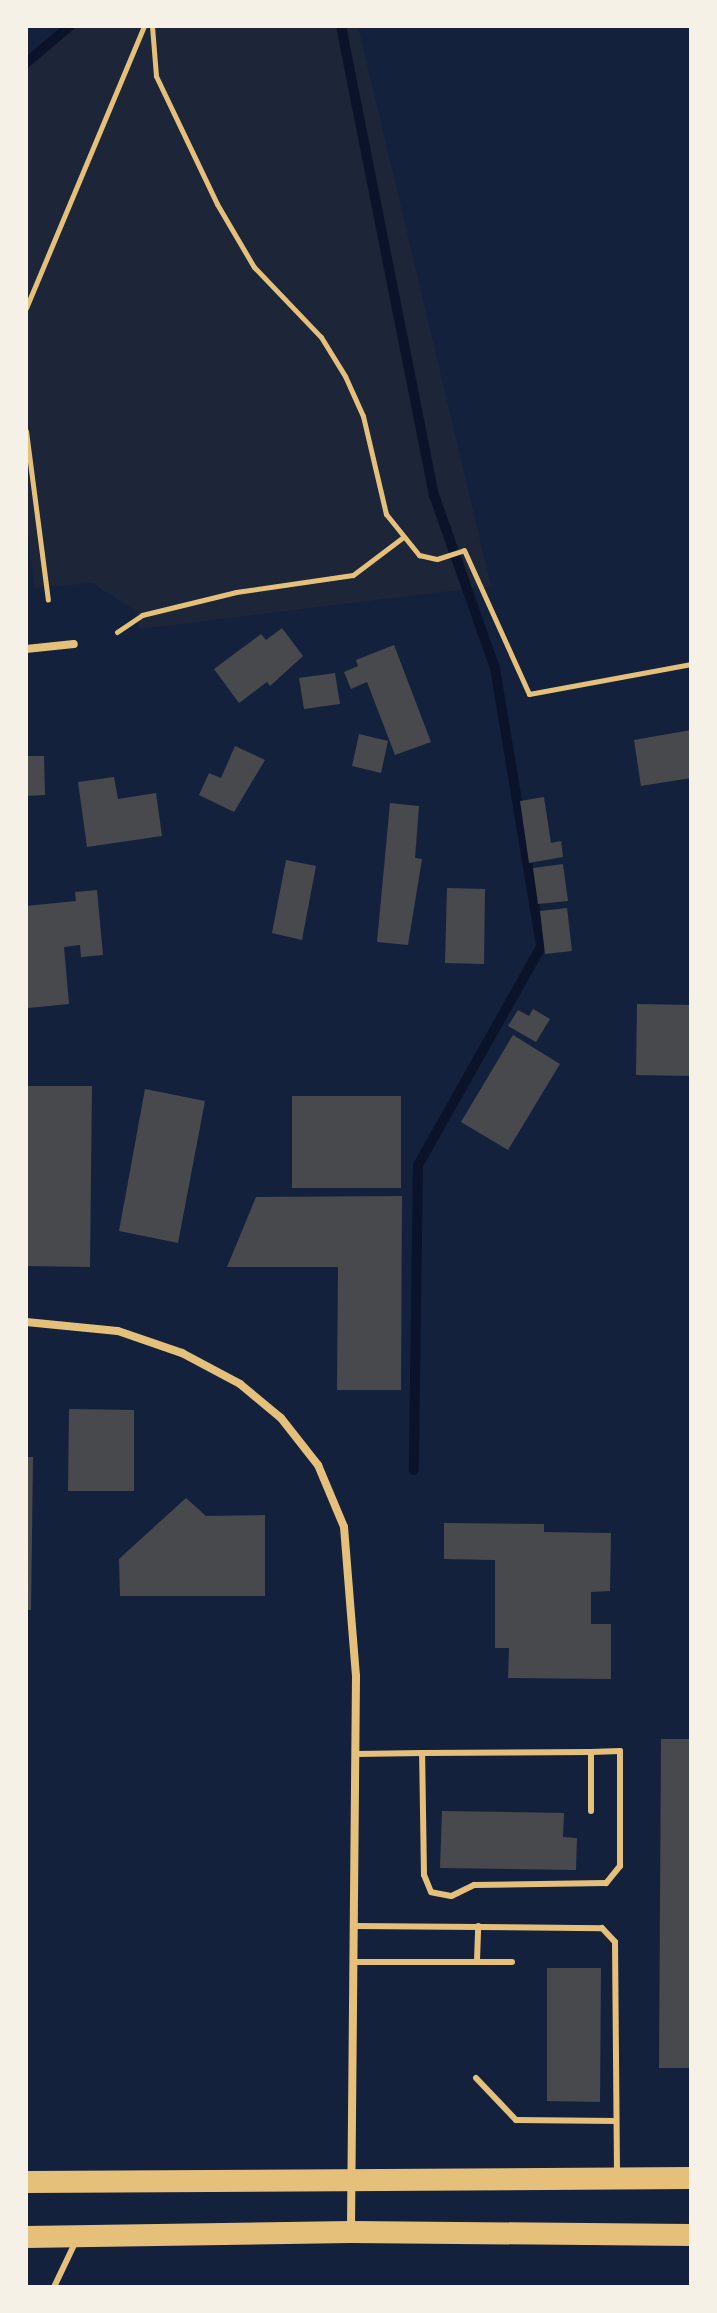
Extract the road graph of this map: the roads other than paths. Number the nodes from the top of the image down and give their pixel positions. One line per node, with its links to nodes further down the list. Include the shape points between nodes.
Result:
1 (74, 644): 2 (street)
2 (26, 649)
3 (26, 1322): 6 (street, via 118,1331 182,1353 240,1384 271,1409 318,1465 344,1527 356,1676)
4 (591, 1752): 5 (lane); 5 (lane, via 620,1751 620,1866 606,1883 474,1885 441,1896 431,1892 424,1875); 7 (lane)
5 (422, 1753): 6 (lane)
6 (356, 1754): 8 (street)
7 (591, 1811)
8 (355, 1926): 9 (lane); 11 (street)
9 (478, 1926): 10 (lane); 14 (lane, via 602,1928 615,1942)
10 (477, 1961): 11 (lane); 12 (lane)
11 (355, 1962): 17 (street)
12 (512, 1962)
13 (476, 2078): 14 (lane, via 516,2120)
14 (616, 2121): 15 (lane)
15 (617, 2177): 16 (highway); 17 (highway)
16 (691, 2178)
17 (352, 2179): 18 (highway); 19 (street)
18 (26, 2182)
19 (351, 2232): 20 (highway); 22 (highway)
20 (691, 2235)
21 (26, 2237): 22 (highway)
22 (79, 2237): 23 (lane)
23 (54, 2287)

